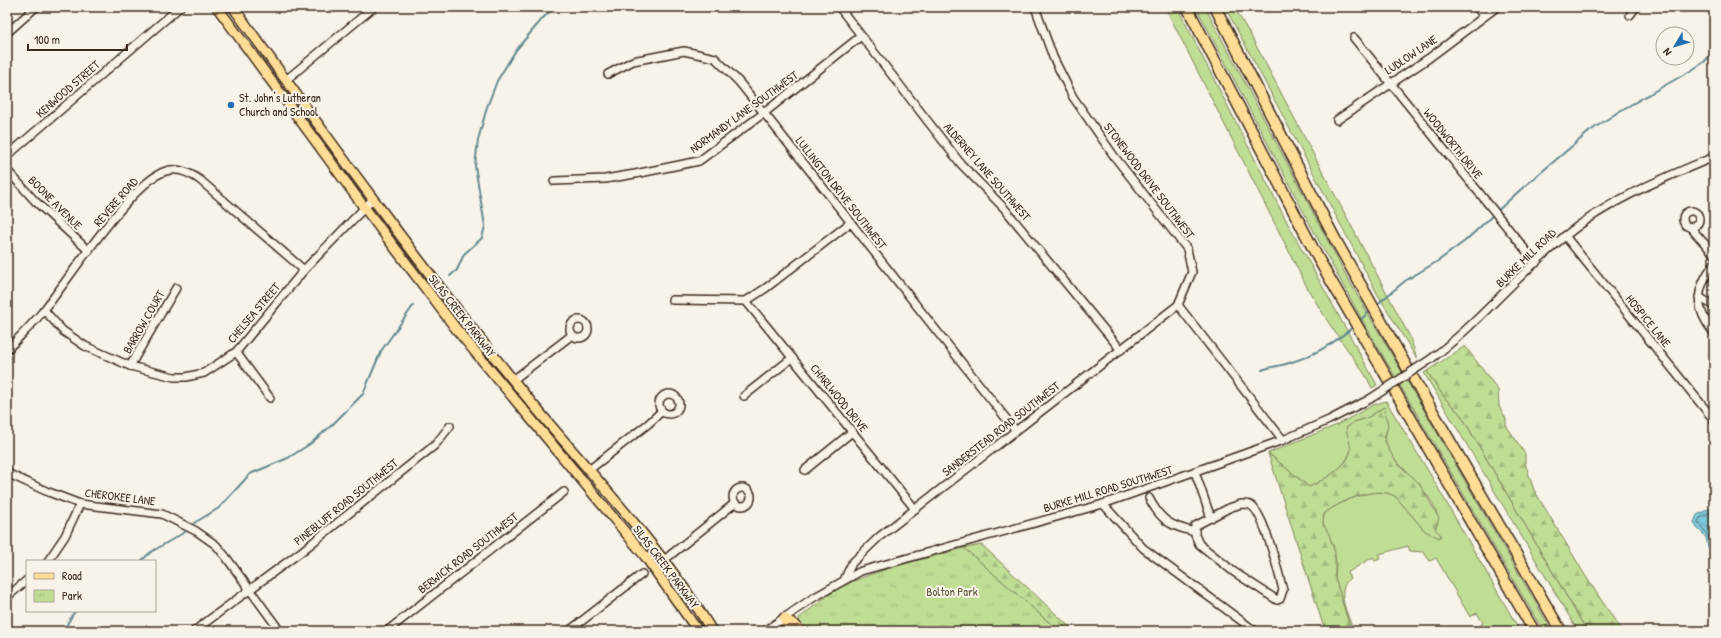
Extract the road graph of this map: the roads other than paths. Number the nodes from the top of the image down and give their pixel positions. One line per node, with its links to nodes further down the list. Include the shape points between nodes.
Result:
1 (36, 7): 15 (street)
2 (180, 7): 23 (street, KENWOOD STREET)
3 (217, 7): 28 (main road, SILAS CREEK PARKWAY)
4 (233, 7): 19 (main road, SILAS CREEK PARKWAY)
5 (374, 7): 19 (street)
6 (839, 7): 16 (street, ALDERNEY LANE SOUTHWEST)
7 (1035, 7): 41 (street, STONEWOOD DRIVE SOUTHWEST, via 1053,57 1073,97 1114,156 1187,249 1192,272)
8 (1186, 7): 75 (highway, via 1323,266)
9 (1215, 7): 80 (highway, via 1335,239)
10 (1476, 7): 14 (street)
11 (1497, 7): 14 (street, LUDLOW LANE)
12 (1636, 7): 13 (street)
13 (1630, 14)
14 (1484, 16): 20 (street, LUDLOW LANE, via 1429,58)
15 (7, 33)
16 (861, 36): 21 (street, NORMANDY LANE SOUTHWEST); 47 (street, ALDERNEY LANE SOUTHWEST, via 961,164 1004,208)
17 (1354, 38): 20 (street, WOODWORTH DRIVE)
18 (608, 74): 21 (street, LULLINGTON DRIVE SOUTHWEST, via 633,61 684,51 715,58)
19 (286, 80): 27 (main road, SILAS CREEK PARKWAY)
20 (1389, 83): 22 (street, LUDLOW LANE); 34 (street, WOODWORTH DRIVE)
21 (764, 113): 26 (street, NORMANDY LANE SOUTHWEST, via 699,161 635,174); 29 (street, LULLINGTON DRIVE SOUTHWEST)
22 (1337, 120)
23 (7, 156)
24 (1714, 157): 31 (street, BURKE MILL ROAD, via 1633,191)
25 (7, 170): 32 (street, BOONE AVENUE, via 35,201)
26 (554, 181)
27 (373, 198): 28 (street, CHELSEA STREET); 51 (main road, SILAS CREEK PARKWAY)
28 (364, 207): 36 (street, CHELSEA STREET); 88 (main road, SILAS CREEK PARKWAY, via 457,330 645,556)
29 (850, 222): 40 (street); 59 (street, LULLINGTON DRIVE SOUTHWEST)
30 (1690, 226): 33 (street)
31 (1565, 236): 34 (street, BURKE MILL ROAD); 56 (street, HOSPICE LANE)
32 (89, 252): 36 (street, REVERE ROAD, via 141,187 161,173 172,169 192,174 200,180); 43 (street, REVERE ROAD)
33 (1714, 254)
34 (1536, 263): 54 (street, BURKE MILL ROAD, bridge, via 1470,328 1431,359)
35 (1714, 264): 38 (street, via 1701,285)
36 (304, 270): 48 (street, CHELSEA STREET)
37 (176, 288): 50 (street, BARROW COURT)
38 (1699, 297): 42 (street); 44 (street, via 1702,316)
39 (672, 300): 40 (street)
40 (746, 301): 49 (street, CHARLWOOD DRIVE)
41 (1178, 305): 47 (street, SANDERSTEAD ROAD SOUTHWEST); 60 (street)
42 (1714, 306)
43 (44, 310): 46 (street, REVERE ROAD); 50 (street, CHELSEA STREET, via 63,331 85,346)
44 (1713, 331)
45 (572, 335): 51 (street)
46 (7, 350)
47 (1121, 350): 59 (street, SANDERSTEAD ROAD SOUTHWEST)
48 (236, 352): 50 (street, CHELSEA STREET, via 212,369 186,377 162,375); 53 (street)
49 (792, 358): 52 (street); 58 (street, CHARLWOOD DRIVE)
50 (130, 366)
51 (513, 380): 61 (main road, SILAS CREEK PARKWAY)
52 (744, 396)
53 (270, 398)
54 (1370, 399): 60 (street, BURKE MILL ROAD SOUTHWEST)
55 (662, 411): 61 (street)
56 (1714, 420)
57 (450, 426): 79 (street, PINEBLUFF ROAD SOUTHWEST, via 435,445)
58 (852, 432): 62 (street); 70 (street, CHARLWOOD DRIVE)
59 (1016, 432): 70 (street, SANDERSTEAD ROAD SOUTHWEST)
60 (1284, 440): 63 (street, BURKE MILL ROAD SOUTHWEST)
61 (588, 470): 74 (main road, SILAS CREEK PARKWAY)
62 (805, 470)
63 (1195, 472): 69 (street, BURKE MILL ROAD SOUTHWEST); 71 (street)
64 (7, 473): 68 (street, CHEROKEE LANE)
65 (564, 492): 86 (street, BERWICK ROAD SOUTHWEST)
66 (1149, 498): 72 (street, via 1167,523)
67 (736, 503): 74 (street)
68 (80, 504): 73 (street, via 65,536); 79 (street, CHEROKEE LANE, via 149,511 173,518 216,545)
69 (1103, 504): 77 (street, BURKE MILL ROAD SOUTHWEST, via 876,565); 94 (street, via 1143,548)
70 (915, 509): 77 (street, SANDERSTEAD ROAD SOUTHWEST, via 852,563)
71 (1211, 518): 72 (street, via 1195,526); 72 (street, via 1241,504 1250,505 1256,510 1266,530 1278,570 1283,590 1280,599 1277,600 1234,572 1199,544)
72 (1195, 532)
73 (49, 560)
74 (663, 561): 83 (main road, SILAS CREEK PARKWAY)
75 (1494, 562): 95 (highway); 96 (highway)
76 (642, 574): 87 (street)
77 (845, 578): 82 (street, BURKE MILL ROAD SOUTHWEST)
78 (26, 581): 81 (street)
79 (251, 589): 84 (street, PINEBLUFF ROAD SOUTHWEST); 85 (street, CHEROKEE LANE)
80 (1540, 596): 97 (highway); 98 (highway)
81 (7, 598)
82 (784, 618): 91 (street, BURKE MILL ROAD SOUTHWEST); 92 (main road); 93 (main road, via 795,624)
83 (705, 620): 89 (main road, SILAS CREEK PARKWAY); 90 (main road)
84 (194, 631)
85 (280, 631)
86 (387, 631)
87 (569, 631)
88 (698, 631)
89 (712, 631)
90 (715, 631)
91 (765, 631)
92 (789, 631)
93 (800, 631)
94 (1255, 631)
95 (1527, 631)
96 (1534, 631)
97 (1561, 631)
98 (1566, 631)

